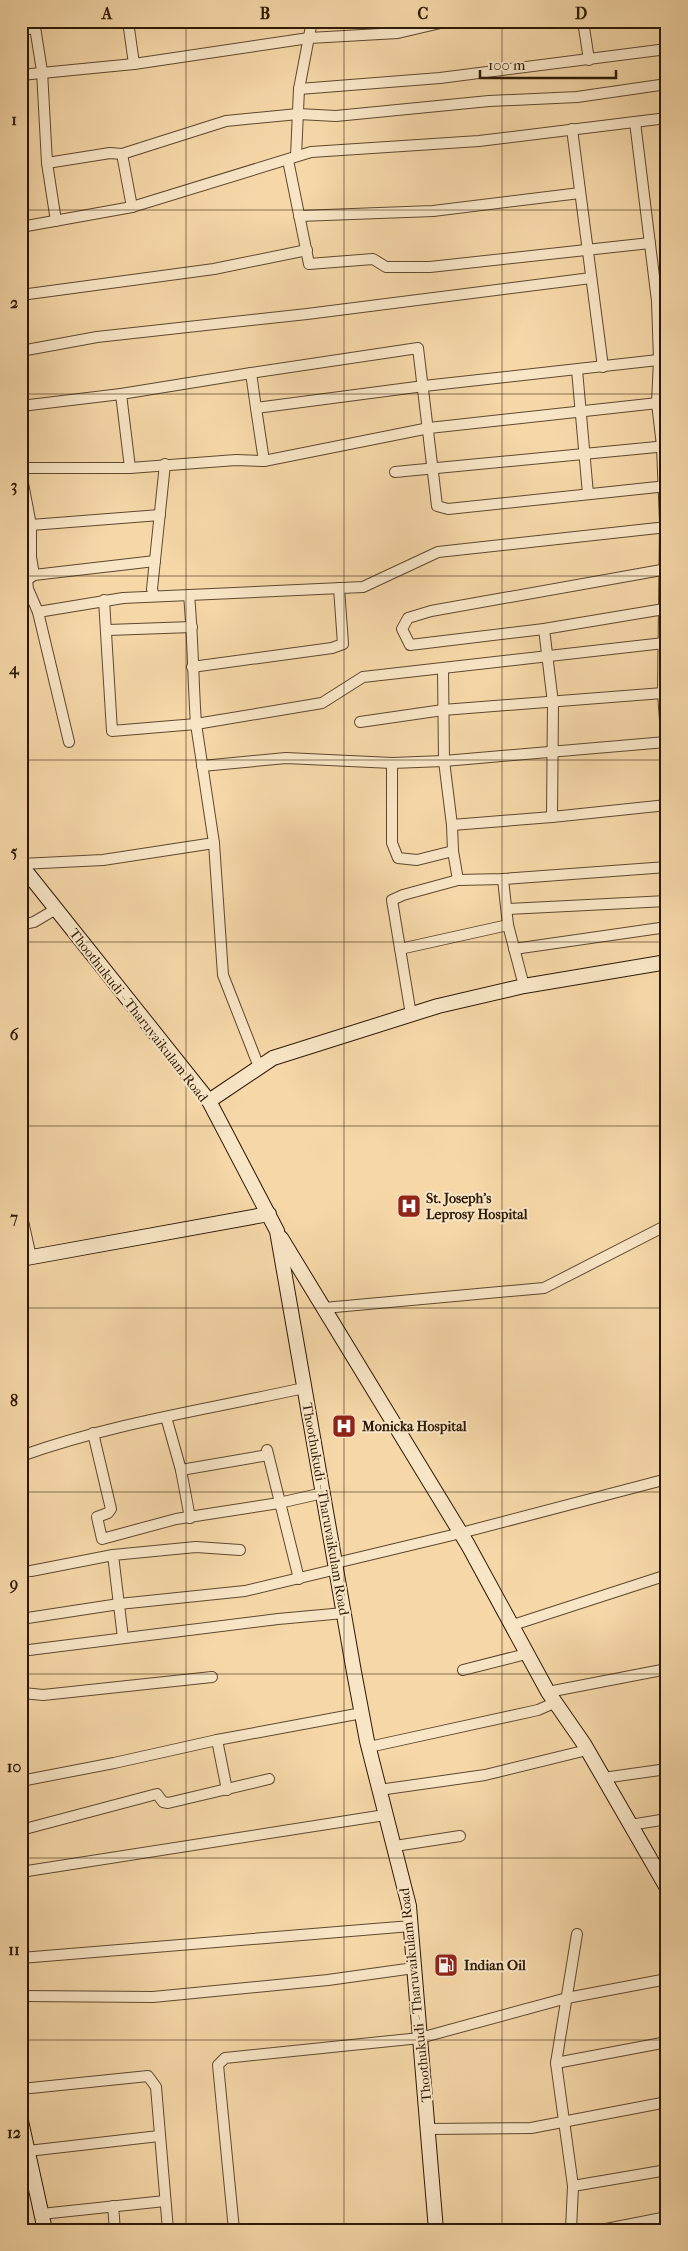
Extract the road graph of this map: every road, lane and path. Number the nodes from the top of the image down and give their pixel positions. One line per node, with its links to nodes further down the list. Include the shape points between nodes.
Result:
1 (128, 21): 10 (street)
2 (312, 21): 7 (street)
3 (449, 21): 7 (street, via 398,33)
4 (582, 21): 9 (street)
5 (34, 25): 6 (street); 11 (street)
6 (21, 30)
7 (309, 38): 10 (street); 14 (street)
8 (667, 49): 9 (street)
9 (589, 60): 14 (street, via 440,78)
10 (134, 64): 11 (street)
11 (42, 72): 12 (street); 21 (street)
12 (21, 74)
13 (667, 84): 15 (street, via 577,97 489,101 336,116)
14 (299, 89): 15 (street)
15 (298, 114): 19 (street, via 226,121); 20 (street)
16 (667, 118): 17 (street)
17 (636, 122): 18 (street); 27 (street)
18 (572, 129): 20 (street, via 479,140 311,152); 22 (street)
19 (122, 154): 21 (street); 23 (street)
20 (292, 158): 23 (street); 24 (street)
21 (47, 163): 25 (street)
22 (580, 193): 24 (street, via 433,211); 28 (street)
23 (132, 207): 25 (street)
24 (299, 216): 29 (street)
25 (56, 221): 26 (street)
26 (21, 227)
27 (650, 243): 28 (street); 33 (street)
28 (588, 249): 29 (street, via 396,268 386,267 373,259 309,264); 30 (street)
29 (307, 250): 31 (street, via 214,268)
30 (592, 278): 32 (street, via 97,337); 34 (street)
31 (21, 295)
32 (21, 351)
33 (663, 360): 34 (street); 39 (street)
34 (603, 367): 35 (street)
35 (577, 370): 37 (street); 42 (street)
36 (251, 373): 37 (street, via 418,348); 38 (street); 41 (street)
37 (424, 386): 41 (street); 43 (street)
38 (122, 394): 40 (street); 49 (street)
39 (662, 403): 42 (street); 44 (street)
40 (21, 406)
41 (256, 408): 46 (street)
42 (580, 411): 43 (street); 45 (street)
43 (429, 428): 46 (street); 50 (street)
44 (664, 446): 45 (street); 53 (street)
45 (584, 454): 50 (street); 54 (street)
46 (264, 461): 47 (street)
47 (165, 464): 49 (street); 55 (street)
48 (21, 468): 49 (street)
49 (130, 468)
50 (432, 468): 51 (street); 54 (street, via 437,506 448,509)
51 (395, 472)
52 (21, 473): 56 (street)
53 (665, 486): 54 (street); 57 (street)
54 (588, 494)
55 (160, 515): 56 (street); 58 (street)
56 (31, 525): 60 (street)
57 (666, 527): 59 (street); 61 (street, via 438,552 363,587)
58 (155, 560): 60 (street); 63 (street)
59 (666, 570): 65 (street); 68 (street, via 431,611 408,618 402,629 410,644)
60 (34, 575): 66 (street, via 27,580)
61 (339, 588): 62 (street); 72 (street, via 343,644)
62 (189, 595): 63 (street); 67 (street)
63 (154, 596): 64 (street)
64 (104, 600): 66 (street); 69 (street)
65 (664, 609): 68 (street); 70 (street)
66 (38, 612): 79 (street)
67 (192, 628): 69 (street); 72 (street)
68 (544, 628): 71 (street)
69 (108, 630): 78 (street, via 112,731)
70 (664, 643): 71 (street); 74 (street)
71 (549, 657): 73 (street); 75 (street)
72 (192, 667): 78 (street)
73 (442, 668): 76 (street); 78 (street, via 363,677 322,703)
74 (663, 693): 75 (street); 80 (street)
75 (553, 703): 76 (street); 82 (street)
76 (443, 710): 77 (street); 83 (street)
77 (360, 722)
78 (196, 724): 85 (street)
79 (69, 742)
80 (666, 742): 81 (street); 82 (street)
81 (667, 748)
82 (551, 753): 83 (street); 87 (street)
83 (444, 761): 84 (street); 88 (street)
84 (392, 763): 85 (street, via 286,758); 90 (street, via 392,843 398,858 417,860)
85 (202, 766): 89 (street)
86 (667, 806): 87 (street)
87 (552, 817): 88 (street)
88 (452, 826): 90 (street)
89 (214, 843): 91 (street, via 103,860); 108 (street, via 223,975)
90 (454, 851): 94 (street)
91 (21, 864): 96 (main road, Thoothukudi - Tharuvaikulam Road)
92 (667, 867): 93 (street)
93 (503, 879): 94 (street); 97 (street)
94 (458, 880): 101 (street, via 392,900)
95 (667, 901): 97 (street)
96 (56, 909): 98 (street, via 34,922); 109 (main road, Thoothukudi - Tharuvaikulam Road)
97 (507, 909): 99 (street)
98 (21, 925)
99 (508, 925): 101 (street); 102 (street)
100 (667, 927): 102 (street)
101 (400, 949): 106 (street)
102 (514, 949): 104 (street)
103 (667, 962): 104 (main road)
104 (524, 986): 106 (main road)
105 (667, 997): 107 (street)
106 (411, 1015): 108 (main road, via 274,1058)
107 (667, 1019)
108 (259, 1067): 109 (main road)
109 (208, 1101): 111 (main road, Thoothukudi - Tharuvaikulam Road)
110 (21, 1211): 114 (street)
111 (269, 1214): 113 (main road, Thoothukudi - Tharuvaikulam Road); 114 (main road)
112 (667, 1225): 115 (street, via 544,1288)
113 (277, 1231): 115 (main road); 116 (main road, Thoothukudi - Tharuvaikulam Road)
114 (26, 1258)
115 (324, 1308): 125 (main road)
116 (304, 1388): 117 (street); 122 (main road, Thoothukudi - Tharuvaikulam Road)
117 (166, 1417): 118 (street); 120 (street)
118 (93, 1433): 119 (street); 124 (street, via 110,1510 97,1517 102,1539)
119 (21, 1456)
120 (181, 1470): 123 (street, via 267,1452); 124 (street)
121 (667, 1479): 125 (street)
122 (323, 1493): 123 (street); 128 (main road, Thoothukudi - Tharuvaikulam Road)
123 (279, 1502): 124 (street); 131 (street)
124 (190, 1518)
125 (461, 1533): 128 (street); 135 (main road)
126 (240, 1550): 127 (street, via 196,1547)
127 (113, 1555): 129 (street); 132 (street)
128 (336, 1566): 131 (street); 133 (main road, Thoothukudi - Tharuvaikulam Road)
129 (31, 1571)
130 (667, 1575): 135 (street)
131 (299, 1579): 132 (street, via 245,1591)
132 (119, 1604): 134 (street); 136 (street)
133 (344, 1613): 136 (street); 145 (main road, Thoothukudi - Tharuvaikulam Road)
134 (21, 1620)
135 (513, 1626): 138 (main road)
136 (123, 1638): 137 (street)
137 (21, 1651)
138 (526, 1654): 140 (street); 144 (main road)
139 (665, 1669): 143 (street); 144 (street)
140 (464, 1670)
141 (212, 1677): 142 (street, via 44,1695 23,1693)
142 (21, 1686)
143 (667, 1692)
144 (551, 1697): 147 (street, via 538,1710); 148 (main road)
145 (362, 1713): 146 (street); 147 (main road, Thoothukudi - Tharuvaikulam Road)
146 (217, 1740): 152 (street); 153 (street)
147 (369, 1747): 154 (main road, Thoothukudi - Tharuvaikulam Road)
148 (587, 1750): 150 (main road); 154 (street, via 485,1775)
149 (667, 1769): 150 (street)
150 (603, 1778): 157 (main road)
151 (269, 1779): 153 (street)
152 (21, 1781)
153 (227, 1790): 158 (street, via 168,1803 153,1794)
154 (379, 1790): 155 (main road, Thoothukudi - Tharuvaikulam Road)
155 (385, 1814): 160 (main road, Thoothukudi - Tharuvaikulam Road); 161 (street)
156 (667, 1818): 157 (street)
157 (630, 1825): 162 (main road)
158 (21, 1830)
159 (460, 1836): 160 (street)
160 (395, 1846): 163 (main road, Thoothukudi - Tharuvaikulam Road)
161 (21, 1872)
162 (667, 1888)
163 (410, 1926): 165 (street); 166 (main road, Thoothukudi - Tharuvaikulam Road)
164 (577, 1934): 169 (street)
165 (21, 1958)
166 (414, 1968): 168 (street, via 153,1997); 170 (main road, Thoothukudi - Tharuvaikulam Road)
167 (667, 1979): 169 (street)
168 (21, 1996)
169 (566, 1998): 170 (street); 172 (street)
170 (420, 2038): 177 (main road, Thoothukudi - Tharuvaikulam Road); 190 (street, via 221,2062)
171 (667, 2042): 172 (street)
172 (556, 2063): 176 (street)
173 (21, 2089): 178 (street, via 148,2076 156,2087)
174 (667, 2102): 176 (street)
175 (21, 2120): 179 (main road)
176 (565, 2122): 177 (street, via 531,2128); 182 (street)
177 (428, 2129): 191 (main road, Thoothukudi - Tharuvaikulam Road)
178 (159, 2136): 179 (street); 183 (street)
179 (28, 2151): 181 (main road)
180 (667, 2170): 182 (street)
181 (27, 2179): 185 (main road)
182 (572, 2186): 192 (street)
183 (165, 2201): 184 (street); 189 (street)
184 (113, 2206): 185 (street); 188 (street)
185 (41, 2214): 187 (main road)
186 (667, 2217): 193 (street)
187 (45, 2230)
188 (115, 2230)
189 (168, 2230)
190 (234, 2230)
191 (436, 2230)
192 (572, 2230)
193 (601, 2230)

